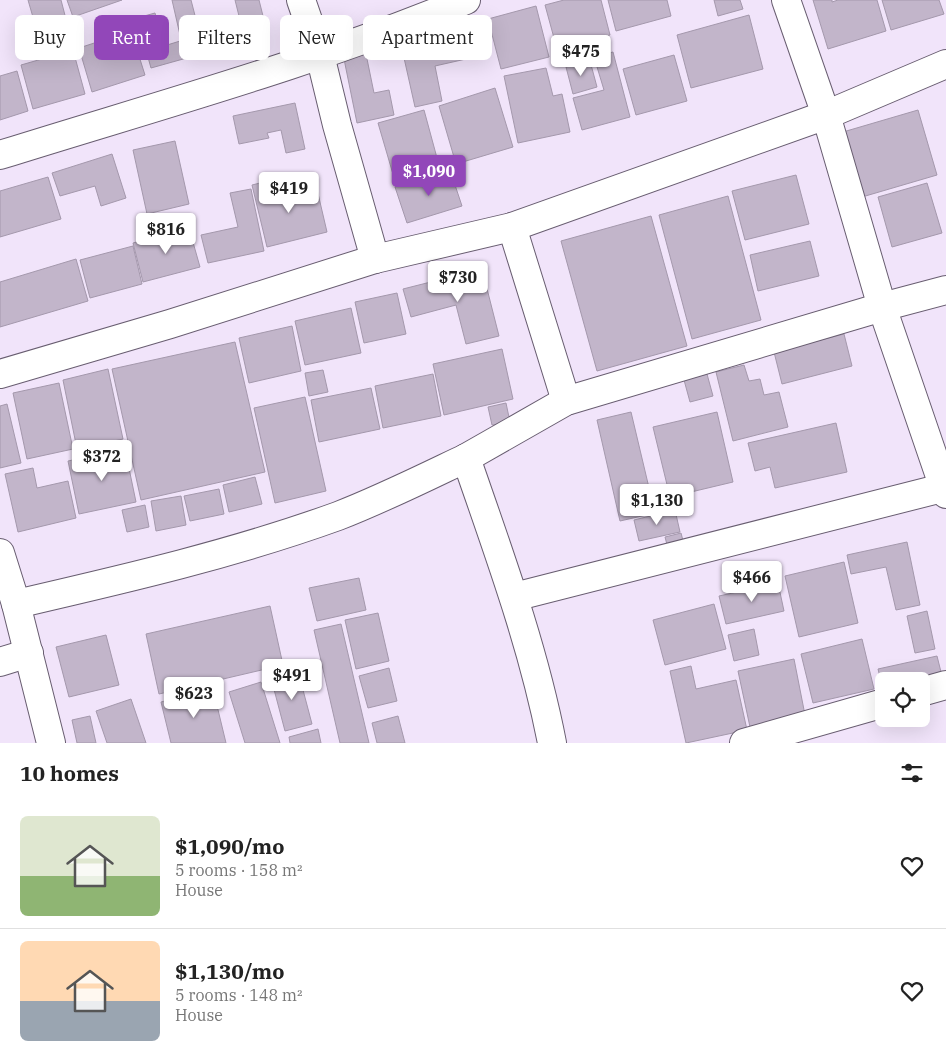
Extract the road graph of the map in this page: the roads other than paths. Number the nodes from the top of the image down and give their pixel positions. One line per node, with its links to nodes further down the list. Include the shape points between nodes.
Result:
1 (301, 0): 4 (street)
2 (466, 0): 5 (street)
3 (786, 0): 9 (street)
4 (306, 15)
5 (353, 43)
6 (304, 60): 10 (street)
7 (321, 60): 12 (street)
8 (946, 64): 9 (street)
9 (826, 115): 11 (street); 14 (street)
10 (0, 155)
11 (512, 227): 12 (street); 16 (street)
12 (375, 259): 15 (street)
13 (946, 290): 14 (street)
14 (882, 307): 16 (street); 18 (street)
15 (0, 374)
16 (566, 401): 17 (street)
17 (466, 458): 20 (street); 21 (street, via 338,516 232,550)
18 (945, 489): 20 (street)
19 (0, 554): 21 (street)
20 (514, 597): 28 (street)
21 (16, 604): 22 (street)
22 (29, 653): 23 (street); 27 (street)
23 (0, 662)
24 (946, 685): 25 (street)
25 (930, 689)
26 (875, 706): 29 (street)
27 (51, 743)
28 (552, 743)
29 (744, 743)

